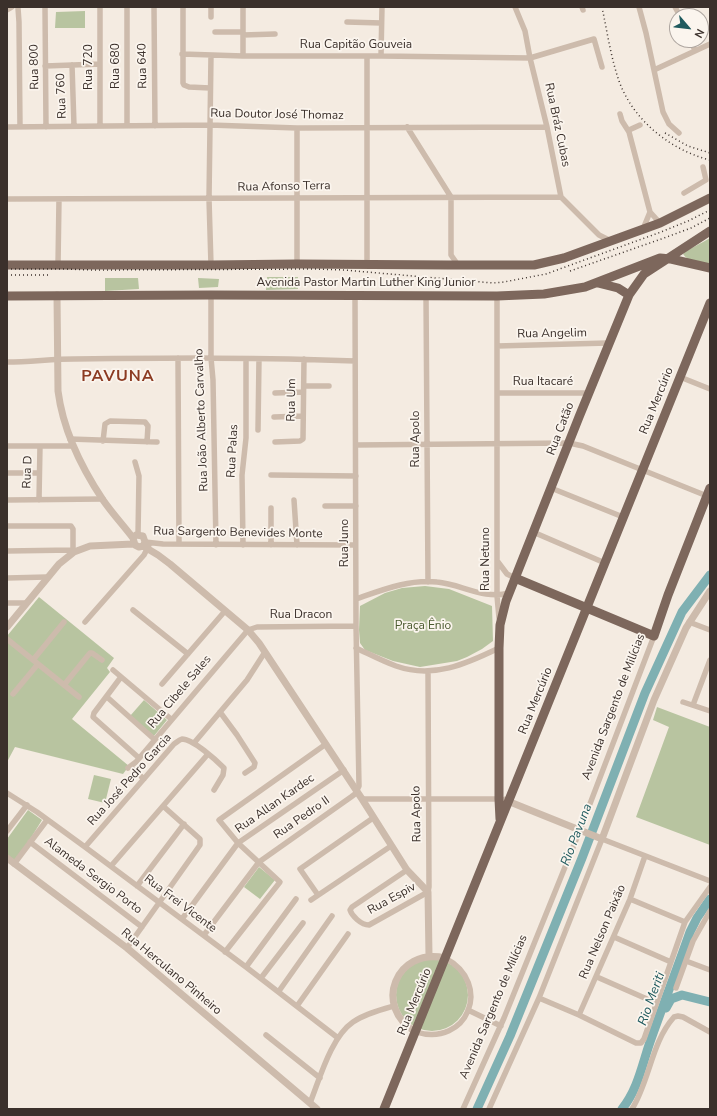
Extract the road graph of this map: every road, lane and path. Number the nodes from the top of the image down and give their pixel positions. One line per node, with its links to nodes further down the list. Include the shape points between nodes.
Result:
1 (16, 7): 2 (street); 13 (street); 43 (street, via 19,22)
2 (25, 7)
3 (45, 7): 31 (street, Rua 800)
4 (100, 7): 29 (street, Rua 720)
5 (127, 7): 39 (street, Rua 680)
6 (154, 7): 40 (street, Rua 640)
7 (183, 7): 23 (street)
8 (211, 7): 14 (street)
9 (243, 7): 18 (street)
10 (382, 7): 16 (street)
11 (515, 7): 28 (street, Rua Bráz Cubas, via 524,26)
12 (639, 7): 33 (street)
13 (7, 10)
14 (211, 17)
15 (348, 22): 16 (street)
16 (381, 24): 27 (street)
17 (215, 32): 18 (street)
18 (243, 34): 19 (street); 25 (street)
19 (275, 34)
20 (710, 44): 22 (street)
21 (695, 48): 22 (street)
22 (696, 51): 33 (street)
23 (182, 54): 24 (street, Rua Capitão Gouveia); 34 (street, via 184,85)
24 (211, 55): 25 (street, Rua Capitão Gouveia); 34 (street)
25 (243, 56): 26 (street, Rua Capitão Gouveia)
26 (367, 56): 27 (street, Rua Capitão Gouveia); 45 (street)
27 (380, 56): 28 (street, Rua Capitão Gouveia)
28 (530, 58): 32 (street, Rua Capitão Gouveia, via 594,40); 47 (street, Rua Bráz Cubas)
29 (100, 64): 30 (street); 38 (street, Rua 720)
30 (72, 65): 31 (street); 37 (street, Rua 760)
31 (45, 66): 44 (street, Rua 800)
32 (602, 67)
33 (654, 70): 50 (street, via 663,112 669,124)
34 (210, 88): 36 (street)
35 (620, 114): 49 (street)
36 (210, 125): 40 (street, Rua Doutor José Thomaz); 48 (street, Rua Doutor José Thomaz); 60 (street)
37 (74, 126): 38 (street, Rua Doutor José Thomaz); 44 (street, Rua Doutor José Thomaz)
38 (100, 126): 39 (street, Rua Doutor José Thomaz)
39 (127, 126): 40 (street, Rua Doutor José Thomaz)
40 (155, 126)
41 (640, 126): 49 (street)
42 (7, 127): 43 (street, Rua Doutor José Thomaz)
43 (20, 127): 44 (street, Rua Doutor José Thomaz)
44 (46, 127)
45 (366, 127): 46 (street, Rua Doutor José Thomaz); 48 (street, Rua Doutor José Thomaz); 56 (street)
46 (407, 127): 47 (street, Rua Doutor José Thomaz); 53 (street)
47 (547, 127): 54 (street, Rua Bráz Cubas)
48 (297, 128): 55 (street)
49 (629, 130): 61 (street)
50 (679, 133)
51 (703, 167): 52 (street, via 706,180)
52 (684, 193)
53 (451, 197): 54 (street, Rua Afonso Terra); 56 (street, Rua Afonso Terra); 66 (street)
54 (561, 197): 65 (street)
55 (297, 198): 56 (street, Rua Afonso Terra); 60 (street, Rua Afonso Terra); 68 (street)
56 (367, 198): 69 (street)
57 (710, 198): 62 (main road, Avenida Pastor Martin Luther King Junior)
58 (7, 199): 59 (street, Rua Afonso Terra)
59 (59, 199): 60 (street, Rua Afonso Terra); 71 (street)
60 (209, 199): 72 (street)
61 (650, 212): 62 (street); 63 (street)
62 (660, 223): 63 (main road, Avenida Pastor Martin Luther King Junior)
63 (643, 229): 65 (main road, Avenida Pastor Martin Luther King Junior)
64 (710, 231): 67 (main road, Avenida Pastor Martin Luther King Junior)
65 (607, 243): 74 (main road, Avenida Pastor Martin Luther King Junior, via 570,257 544,263 517,266)
66 (451, 255): 73 (street); 74 (street)
67 (668, 258): 75 (main road); 76 (main road, Avenida Pastor Martin Luther King Junior, via 657,259); 80 (main road, Rua Catão, via 644,274)
68 (297, 264): 69 (main road, Avenida Pastor Martin Luther King Junior); 72 (main road, Avenida Pastor Martin Luther King Junior)
69 (367, 264): 73 (main road, Avenida Pastor Martin Luther King Junior)
70 (7, 265): 71 (main road, Avenida Pastor Martin Luther King Junior)
71 (58, 265): 72 (main road, Avenida Pastor Martin Luther King Junior)
72 (211, 265)
73 (448, 265): 74 (main road, Avenida Pastor Martin Luther King Junior)
74 (458, 265)
75 (710, 268)
76 (596, 283): 80 (main road, via 618,288); 83 (main road, Avenida Pastor Martin Luther King Junior, via 563,291)
77 (212, 295): 78 (main road, Avenida Pastor Martin Luther King Junior); 82 (main road, Avenida Pastor Martin Luther King Junior); 88 (street, Rua João Alberto Carvalho)
78 (355, 295): 79 (main road, Avenida Pastor Martin Luther King Junior); 93 (street, Rua Juno)
79 (426, 295): 83 (main road, Avenida Pastor Martin Luther King Junior); 110 (street, Rua Apolo)
80 (629, 295): 85 (main road, Rua Catão)
81 (7, 296): 82 (main road, Avenida Pastor Martin Luther King Junior)
82 (57, 296): 89 (street)
83 (497, 296): 86 (street, Rua Netuno)
84 (710, 303): 95 (main road, Rua Mercúrio)
85 (608, 343): 86 (street, Rua Angelim); 101 (main road, Rua Catão)
86 (497, 346): 100 (street, Rua Netuno)
87 (178, 358): 88 (street); 89 (street); 135 (street)
88 (211, 358): 90 (street); 137 (street, Rua João Alberto Carvalho)
89 (58, 359): 94 (street); 109 (street, via 59,403)
90 (246, 359): 91 (street); 138 (street, Rua Palas, via 246,438 242,474)
91 (259, 359): 92 (street); 104 (street)
92 (304, 359): 93 (street); 97 (street, Rua Um)
93 (355, 361): 113 (street, Rua Juno)
94 (7, 362)
95 (680, 377): 98 (street); 117 (main road, Rua Mercúrio)
96 (329, 386): 97 (street)
97 (304, 389): 99 (street); 102 (street, Rua Um)
98 (710, 389)
99 (275, 393)
100 (498, 393): 101 (street, Rua Itacaré); 111 (street, Rua Netuno)
101 (588, 393): 112 (main road, Rua Catão)
102 (303, 416): 103 (street); 108 (street, Rua Um, via 302,440)
103 (274, 418)
104 (258, 430)
105 (103, 441): 106 (street); 106 (street, via 105,424 110,420 145,422 148,426); 109 (street)
106 (147, 442): 107 (street)
107 (157, 442)
108 (275, 442)
109 (72, 443): 115 (street); 124 (street)
110 (428, 443): 111 (street); 113 (street); 149 (street, Rua Apolo)
111 (498, 443): 112 (street); 144 (street, Rua Netuno)
112 (569, 443): 117 (street); 122 (main road, Rua Catão)
113 (356, 445): 121 (street, Rua Juno)
114 (7, 446): 115 (street)
115 (40, 446): 119 (street, Rua D)
116 (135, 462): 134 (street, via 139,476)
117 (642, 470): 123 (street); 131 (main road, Rua Mercúrio)
118 (7, 473): 119 (street)
119 (39, 473): 126 (street, Rua D)
120 (271, 475): 121 (street)
121 (356, 476): 129 (street, Rua Juno)
122 (551, 488): 131 (street); 133 (main road, Rua Catão)
123 (708, 498): 167 (main road, Avenida Sargento de Milícias)
124 (103, 499): 126 (street); 134 (street)
125 (7, 500): 126 (street)
126 (39, 500)
127 (294, 500): 140 (street)
128 (325, 506): 129 (street)
129 (356, 506): 141 (street, Rua Juno)
130 (271, 508): 139 (street)
131 (623, 517): 145 (main road, Rua Mercúrio)
132 (7, 526): 143 (street, via 71,526)
133 (532, 532): 145 (street); 148 (main road, Rua Catão)
134 (135, 539): 136 (street, via 139,547); 136 (street, via 142,536); 143 (street)
135 (179, 544): 136 (street, Rua Sargento Benevides Monte); 137 (street, Rua Sargento Benevides Monte)
136 (147, 545): 158 (street); 160 (street, via 144,555)
137 (216, 545): 138 (street, Rua Sargento Benevides Monte)
138 (243, 545): 139 (street, Rua Sargento Benevides Monte)
139 (271, 545): 140 (street, Rua Sargento Benevides Monte)
140 (296, 545): 141 (street, Rua Sargento Benevides Monte)
141 (355, 545): 153 (street, Rua Juno)
142 (7, 551): 143 (street)
143 (73, 551): 147 (street)
144 (498, 562): 148 (street, via 507,574); 152 (street, Rua Netuno)
145 (605, 563): 156 (main road, Rua Mercúrio)
146 (7, 578): 147 (street)
147 (47, 578): 155 (street)
148 (515, 578): 151 (main road, Rua Catão); 156 (main road)
149 (428, 582): 152 (street, via 451,584); 153 (street, via 399,585)
150 (710, 591): 161 (street)
151 (509, 593): 152 (street); 162 (main road, Rua Catão)
152 (498, 596): 162 (street, Rua Netuno)
153 (356, 599): 164 (street, Rua Juno)
154 (7, 603): 155 (street)
155 (27, 603): 163 (street)
156 (586, 609): 167 (main road); 200 (main road, Rua Mercúrio)
157 (133, 610): 172 (street)
158 (225, 611): 165 (street); 172 (street)
159 (64, 622): 175 (street)
160 (85, 622)
161 (689, 622): 166 (street); 216 (street, via 654,700)
162 (500, 625): 170 (main road, Rua Netuno)
163 (7, 626)
164 (356, 626): 165 (street, Rua Dracon, via 257,627); 169 (street, Rua Juno)
165 (248, 630): 171 (street); 190 (street, Rua Cibele Sales)
166 (710, 630)
167 (654, 636): 215 (street, Avenida Sargento de Milícias)
168 (7, 639): 175 (street)
169 (356, 648): 177 (street, via 397,666); 202 (street, Rua Juno, via 359,781)
170 (499, 648): 177 (street, via 461,665); 198 (main road, Rua Netuno)
171 (265, 652): 189 (street); 193 (street)
172 (188, 654): 181 (street)
173 (102, 660): 182 (street, via 90,653)
174 (710, 660): 179 (street)
175 (35, 662): 182 (street); 183 (street)
176 (113, 670): 178 (street)
177 (428, 672): 206 (street, Rua Apolo)
178 (121, 677): 185 (street); 190 (street)
179 (704, 677): 180 (street); 187 (street)
180 (710, 680)
181 (162, 684)
182 (64, 685): 184 (street)
183 (13, 694)
184 (79, 697)
185 (107, 697): 191 (street); 195 (street, via 93,717)
186 (683, 702): 187 (street)
187 (693, 705): 188 (street)
188 (710, 711)
189 (220, 712): 192 (street); 197 (street, via 255,763 254,767)
190 (171, 719): 191 (street, Rua Cibele Sales)
191 (154, 739): 195 (street, Rua Cibele Sales)
192 (194, 743): 194 (street); 199 (street, Rua José Pedro Garcia, via 181,739)
193 (326, 744): 196 (street); 218 (street, via 219,820)
194 (208, 754): 201 (street, via 224,768); 209 (street)
195 (139, 758): 199 (street, Rua Cibele Sales, via 131,769)
196 (344, 770): 202 (street); 218 (street, Rua Allan Kardec)
197 (245, 773)
198 (499, 778): 200 (main road, via 505,784); 205 (main road, Rua Netuno)
199 (144, 779): 220 (street, Rua José Pedro Garcia)
200 (515, 786): 207 (main road, Rua Mercúrio)
201 (214, 790)
202 (357, 791): 204 (street); 223 (street, Rua Pedro II)
203 (7, 793): 208 (street, Rua Frei Vicente)
204 (362, 799): 206 (street); 210 (street)
205 (499, 799): 206 (street); 207 (street); 212 (main road, Rua Netuno)
206 (428, 800): 230 (street, Rua Apolo)
207 (509, 802): 212 (main road, Rua Mercúrio); 215 (street)
208 (27, 805): 211 (street, Rua Frei Vicente); 214 (street)
209 (163, 806): 213 (street); 225 (street)
210 (373, 818): 219 (street); 231 (street, via 300,869)
211 (47, 820): 217 (street); 220 (street, Rua Frei Vicente)
212 (500, 822): 249 (main road, Rua Mercúrio)
213 (184, 824): 228 (street); 235 (street, via 200,839 200,845)
214 (8, 828)
215 (581, 831): 216 (street); 264 (street, Avenida Sargento de Milícias)
216 (600, 838): 221 (street); 258 (street)
217 (30, 842): 224 (street); 242 (street, Alameda Sergio Porto)
218 (238, 843): 223 (street); 239 (street, Rua Allan Kardec)
219 (391, 846): 226 (street); 231 (street)
220 (85, 847): 225 (street, Rua Frei Vicente)
221 (645, 856): 227 (street); 233 (street, Rua Nelson Paixão)
222 (7, 858): 224 (street, Rua Herculano Pinheiro)
223 (259, 862): 244 (street, Rua Pedro II); 247 (street, via 280,882)
224 (14, 864): 246 (street, Rua Herculano Pinheiro)
225 (111, 866): 228 (street, Rua Frei Vicente)
226 (407, 870): 230 (street); 230 (street, Rua Espiv, via 352,907 351,913 362,923 369,925)
227 (710, 881)
228 (138, 886): 235 (street, Rua Frei Vicente)
229 (710, 887): 240 (street)
230 (428, 892): 248 (street, Rua Apolo)
231 (318, 895): 234 (street)
232 (296, 899): 252 (street)
233 (630, 899): 240 (street); 245 (street, Rua Nelson Paixão)
234 (311, 900)
235 (159, 902): 239 (street, Rua Frei Vicente); 242 (street)
236 (710, 911): 238 (street)
237 (332, 916): 257 (street)
238 (708, 918): 250 (street, via 693,941)
239 (182, 919): 244 (street, Rua Frei Vicente)
240 (685, 922): 251 (street)
241 (303, 924): 255 (street)
242 (142, 927): 246 (street)
243 (348, 934): 260 (street)
244 (204, 935): 247 (street, Rua Frei Vicente)
245 (614, 937): 251 (street); 254 (street, Rua Nelson Paixão)
246 (127, 948): 270 (street, Rua Herculano Pinheiro)
247 (225, 952): 252 (street, Rua Frei Vicente)
248 (429, 956): 249 (street); 261 (street, via 414,961 401,971 394,985)
249 (445, 958): 262 (street, via 455,963 468,980 471,1000); 265 (main road, Rua Mercúrio)
250 (686, 961): 253 (street); 256 (street)
251 (671, 962): 259 (street)
252 (246, 967): 255 (street, Rua Frei Vicente)
253 (710, 970)
254 (597, 977): 259 (street); 263 (street, Rua Nelson Paixão)
255 (261, 978): 257 (street, Rua Frei Vicente)
256 (676, 988)
257 (279, 992): 260 (street, Rua Frei Vicente)
258 (539, 998): 263 (street); 274 (street)
259 (656, 1003): 263 (street, via 641,1043 636,1043)
260 (297, 1006): 268 (street, Rua Frei Vicente)
261 (394, 1006): 265 (street, via 402,1022); 268 (street, via 353,1022)
262 (468, 1010): 264 (street); 265 (street, via 458,1025 442,1034 425,1035)
263 (579, 1015)
264 (501, 1026): 273 (street, Avenida Sargento de Milícias)
265 (416, 1032): 272 (main road, Rua Mercúrio)
266 (710, 1032): 275 (street, via 693,1022 674,1017 660,1039)
267 (266, 1035): 269 (street)
268 (338, 1038): 269 (street)
269 (320, 1078): 270 (street)
270 (310, 1103): 271 (street, Rua Herculano Pinheiro)
271 (317, 1109)
272 (384, 1109)
273 (463, 1109)
274 (489, 1109)
275 (632, 1109)

